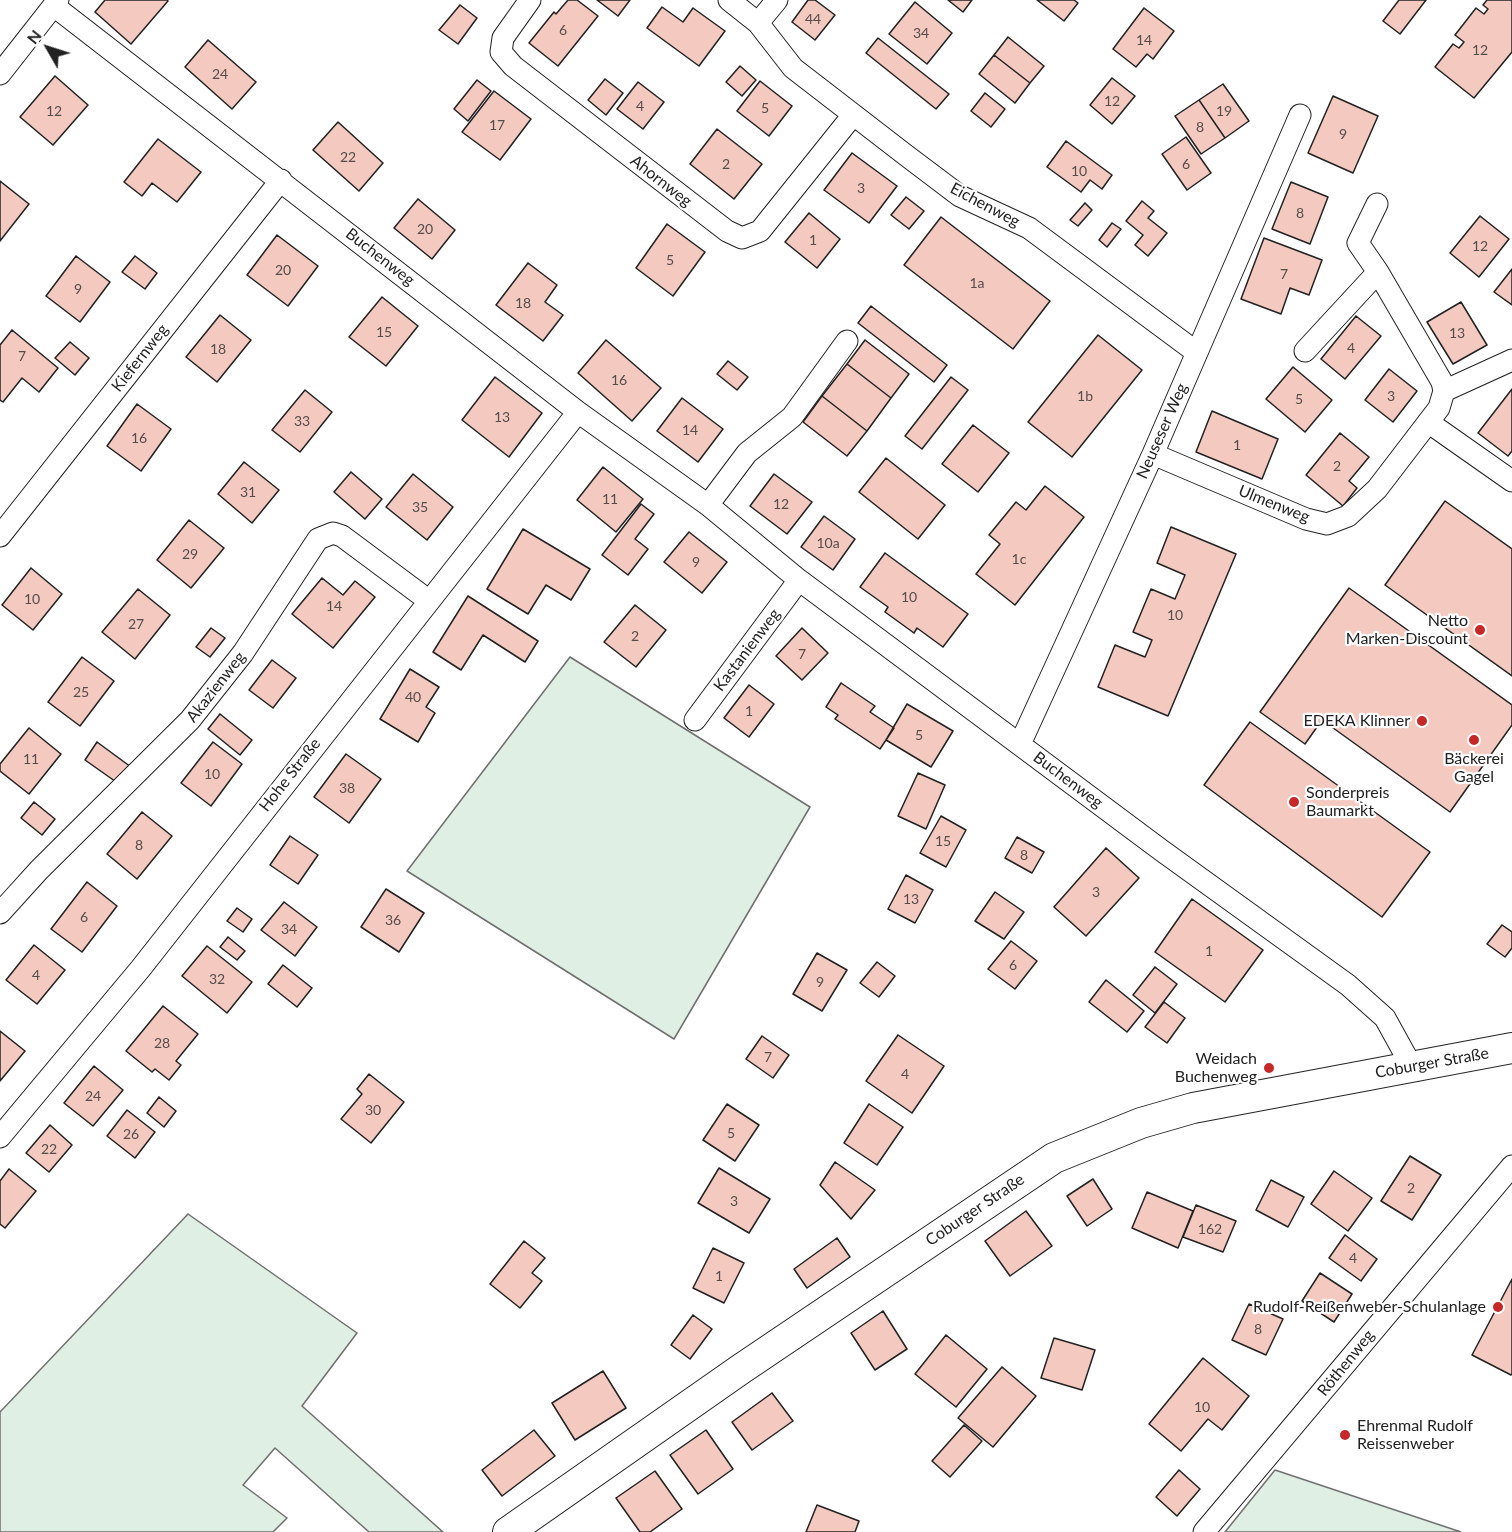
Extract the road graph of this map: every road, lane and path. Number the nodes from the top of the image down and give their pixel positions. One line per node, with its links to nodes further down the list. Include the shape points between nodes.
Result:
1 (530, 0): 7 (street, Ahornweg, via 503,38 501,52 513,66 727,231 742,238 760,231)
2 (729, 0): 5 (street, Eichenweg)
3 (777, 0): 5 (street)
4 (56, 3): 6 (street); 9 (street, Buchenweg)
5 (758, 23): 7 (street, Eichenweg, via 793,68)
6 (0, 74)
7 (853, 115): 14 (street, Eichenweg, via 960,196 1029,228)
8 (1300, 116): 14 (street, Neuseser Weg)
9 (281, 180): 17 (street, Buchenweg); 22 (street, Kiefernweg)
10 (1377, 204): 11 (street, via 1358,243)
11 (1378, 272): 13 (street); 16 (street)
12 (847, 341): 21 (street, via 792,417 747,453)
13 (1305, 351)
14 (1196, 352): 19 (street, Neuseser Weg)
15 (1512, 360): 16 (street)
16 (1444, 391): 18 (street, Ulmenweg, via 1439,408)
17 (578, 412): 21 (street, Buchenweg); 24 (street, Hohe Straße)
18 (1428, 422): 19 (street, Ulmenweg, via 1377,489 1348,516 1327,524 1306,519); 20 (street)
19 (1153, 454): 26 (street, Neuseser Weg)
20 (1512, 481)
21 (708, 505): 23 (street, Buchenweg)
22 (0, 536)
23 (799, 580): 25 (street, Kastanienweg); 26 (street, Buchenweg)
24 (428, 600): 27 (street, Akazienweg, via 342,536 333,533 318,539 243,653 190,720); 30 (street, Hohe Straße, via 141,968)
25 (695, 720)
26 (1020, 744): 29 (street, Buchenweg, via 1348,985 1385,1018)
27 (0, 913)
28 (1512, 1048): 29 (main road, Coburger Straße)
29 (1412, 1067): 32 (main road, Coburger Straße, via 1193,1108 1119,1130 1054,1158)
30 (0, 1137)
31 (1512, 1166): 33 (street, Röthenweg)
32 (508, 1532)
33 (1203, 1532)

